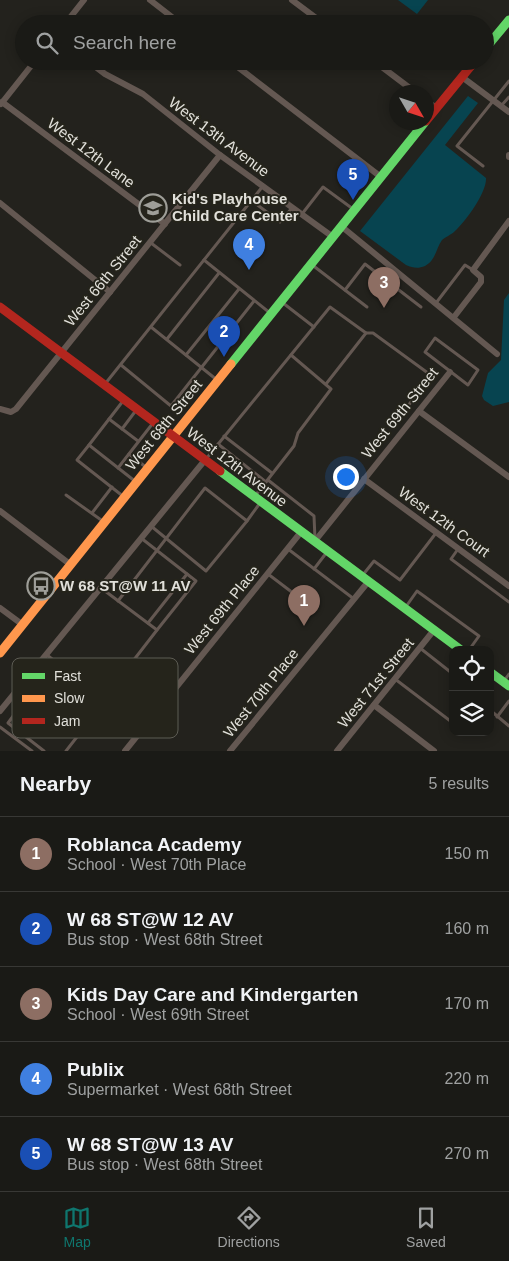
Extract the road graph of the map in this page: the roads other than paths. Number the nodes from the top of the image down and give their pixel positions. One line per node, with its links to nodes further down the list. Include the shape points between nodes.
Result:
1 (84, 0): 4 (street)
2 (150, 0): 5 (street)
3 (292, 0): 6 (street)
4 (72, 15)
5 (169, 15)
6 (312, 15)
7 (509, 20): 8 (main road)
8 (494, 38)
9 (28, 70): 20 (street)
10 (100, 70): 27 (street, West 13th Avenue, via 143,94)
11 (242, 70): 29 (street)
12 (386, 70): 17 (street)
13 (462, 70): 15 (lane)
14 (468, 70): 15 (main road, West 68th Street)
15 (465, 74): 19 (street); 23 (main road, West 68th Street)
16 (509, 81): 19 (lane)
17 (406, 85)
18 (509, 96): 22 (lane)
19 (493, 101): 22 (street); 28 (lane, via 458,146)
20 (1, 104): 37 (street, West 12th Lane)
21 (434, 106): 23 (street)
22 (501, 106): 25 (street)
23 (437, 108): 24 (main road, West 68th Street)
24 (434, 112)
25 (509, 112)
26 (419, 130): 29 (main road, West 68th Street)
27 (220, 154): 30 (street, West 13th Avenue); 37 (street, West 66th Street)
28 (483, 166)
29 (382, 176): 34 (main road, West 68th Street)
30 (262, 186): 31 (lane); 33 (street, West 13th Avenue)
31 (251, 200): 33 (lane, via 280,222); 41 (lane)
32 (0, 203): 48 (street)
33 (292, 207): 35 (street, West 13th Avenue)
34 (354, 210): 35 (lane, via 323,187); 38 (main road, West 68th Street)
35 (302, 214): 39 (street, West 13th Avenue)
36 (509, 221): 44 (street)
37 (165, 224): 40 (street, West 66th Street)
38 (341, 226): 39 (main road, West 68th Street); 51 (street)
39 (332, 237): 42 (main road, West 68th Street)
40 (150, 242): 43 (lane); 48 (street, West 66th Street)
41 (204, 260): 45 (lane); 57 (lane)
42 (311, 264): 47 (lane); 50 (main road, West 68th Street)
43 (180, 266)
44 (473, 270): 51 (lane, via 465,265); 56 (street, via 481,277 481,282)
45 (219, 272): 46 (lane); 60 (lane)
46 (239, 288): 49 (lane); 63 (lane)
47 (345, 290): 53 (lane); 54 (lane, via 366,264)
48 (110, 292): 61 (street, West 66th Street)
49 (254, 301): 55 (lane); 66 (lane)
50 (281, 301): 55 (main road, West 68th Street); 58 (lane)
51 (436, 304): 56 (street)
52 (0, 307): 61 (main road, West 12th Avenue)
53 (367, 307)
54 (421, 307)
55 (271, 314): 68 (main road, West 68th Street)
56 (454, 317): 62 (street)
57 (151, 327): 60 (lane); 65 (lane)
58 (314, 327): 59 (lane, via 330,308); 64 (lane)
59 (366, 333): 69 (lane); 77 (lane, via 373,333 432,376)
60 (166, 339): 63 (lane)
61 (61, 352): 70 (main road, West 12th Avenue); 72 (street, West 66th Street, via 16,409 11,412)
62 (497, 354)
63 (186, 355): 66 (lane)
64 (291, 355): 69 (lane); 80 (lane)
65 (121, 365): 66 (lane, via 171,406); 70 (lane)
66 (202, 368): 68 (lane)
67 (450, 372): 67 (lane, via 468,385 478,370 435,338 425,352); 74 (street, West 69th Street)
68 (218, 380): 79 (main road, West 68th Street)
69 (326, 384): 88 (lane, via 331,389)
70 (105, 385): 71 (main road, West 12th Avenue)
71 (124, 399): 73 (main road, West 12th Avenue); 75 (lane)
72 (0, 409)
73 (137, 409): 76 (main road, West 12th Avenue); 78 (lane)
74 (419, 411): 89 (street); 90 (street, West 69th Street)
75 (109, 419): 78 (lane); 83 (lane)
76 (154, 422): 79 (main road, West 12th Avenue); 81 (lane)
77 (394, 424)
78 (122, 429): 81 (lane)
79 (173, 436): 85 (main road, West 12th Avenue); 87 (main road, West 68th Street)
80 (224, 436): 82 (lane); 88 (lane)
81 (138, 442): 84 (lane)
82 (218, 444): 85 (lane); 91 (lane)
83 (88, 445): 86 (lane); 93 (lane, via 77,460)
84 (129, 454): 86 (lane); 87 (lane)
85 (205, 460): 96 (main road, West 12th Avenue); 101 (street)
86 (118, 468): 92 (lane)
87 (148, 468): 92 (main road, West 68th Street)
88 (272, 474): 91 (lane)
89 (509, 477)
90 (364, 479): 103 (street, West 12th Court); 106 (street, West 69th Street)
91 (267, 481): 96 (lane); 106 (lane, via 314,516)
92 (136, 482): 95 (main road, West 68th Street)
93 (112, 487): 95 (lane); 98 (lane)
94 (66, 495): 98 (lane)
95 (124, 497): 100 (main road, West 68th Street)
96 (258, 499): 99 (lane); 102 (main road, West 12th Avenue)
97 (0, 511): 111 (street)
98 (92, 513): 100 (lane)
99 (247, 520): 105 (lane, via 206,571); 105 (lane, via 205,488)
100 (104, 522): 111 (main road, West 68th Street)
101 (151, 526): 104 (street); 105 (lane)
102 (301, 532): 106 (main road, West 12th Avenue); 108 (street, West 69th Place)
103 (436, 532): 107 (street, West 12th Court); 115 (lane, via 400,580 374,561)
104 (141, 538): 109 (lane); 118 (street)
105 (166, 539): 109 (lane)
106 (315, 542): 110 (main road, West 12th Avenue)
107 (458, 548): 117 (street, West 12th Court); 123 (lane, via 451,559)
108 (288, 549): 112 (lane); 114 (street, West 69th Place)
109 (157, 550): 113 (lane); 122 (lane)
110 (328, 551): 112 (lane); 115 (main road, West 12th Avenue)
111 (71, 564): 127 (main road, West 68th Street)
112 (314, 569): 121 (lane)
113 (187, 574): 116 (lane); 128 (lane, via 196,580)
114 (268, 574): 120 (lane); 142 (street, West 69th Place)
115 (365, 579): 121 (street, West 70th Place); 125 (main road, West 12th Avenue)
116 (180, 583)
117 (509, 586)
118 (101, 588): 122 (lane); 134 (street)
119 (174, 590): 126 (lane)
120 (293, 593)
121 (354, 599): 161 (street, West 70th Place)
122 (118, 600): 126 (lane)
123 (509, 602)
124 (0, 608): 127 (street)
125 (405, 608): 129 (main road, West 12th Avenue); 131 (lane, via 417,591 479,636)
126 (148, 623): 128 (lane)
127 (23, 625): 133 (main road, West 68th Street)
128 (156, 630): 137 (lane)
129 (434, 630): 130 (main road, West 12th Avenue); 132 (street, West 71st Street)
130 (456, 646)
131 (472, 646)
132 (420, 648): 138 (lane); 140 (street, West 71st Street)
133 (0, 653)
134 (46, 655): 135 (street); 136 (lane)
135 (44, 658)
136 (50, 658)
137 (135, 658)
138 (449, 671)
139 (494, 674): 141 (main road)
140 (395, 679): 145 (street, West 71st Street); 149 (lane)
141 (507, 680)
142 (178, 685)
143 (12, 696): 146 (street)
144 (509, 701): 148 (lane)
145 (374, 705): 162 (street, West 71st Street); 163 (street)
146 (0, 711)
147 (494, 714): 148 (lane)
148 (497, 717): 150 (lane)
149 (449, 719)
150 (509, 726)
151 (0, 727): 152 (lane)
152 (12, 736)
153 (15, 738): 157 (lane)
154 (27, 738): 158 (lane)
155 (76, 738): 159 (lane)
156 (136, 738): 160 (street, West 69th Place)
157 (32, 751)
158 (44, 751)
159 (66, 751)
160 (125, 751)
161 (230, 751)
162 (337, 751)
163 (434, 751)

